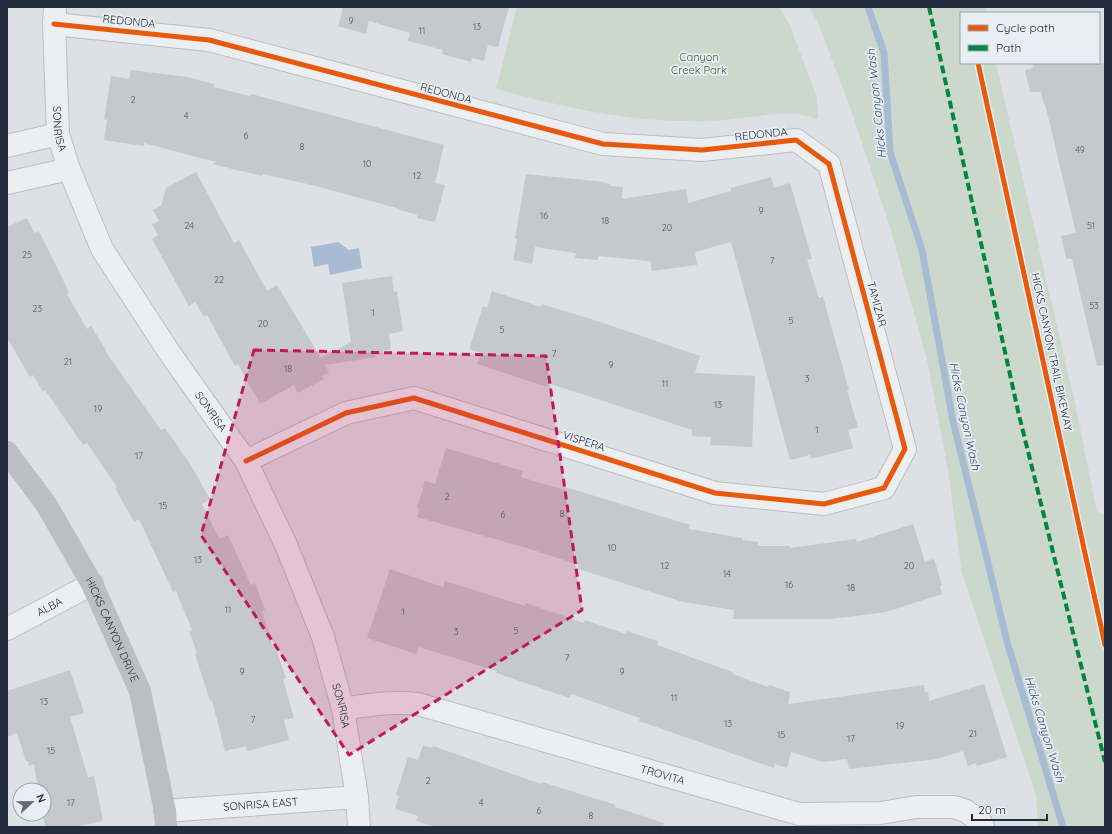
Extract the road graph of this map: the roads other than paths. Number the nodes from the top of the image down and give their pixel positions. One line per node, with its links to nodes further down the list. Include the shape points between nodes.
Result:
1 (54, 15): 2 (street, SONRISA); 4 (street, REDONDA, via 209,40 603,144 702,150 796,140)
2 (58, 134): 3 (street); 5 (street, SONRISA)
3 (7, 146)
4 (829, 164): 7 (street, TAMIZAR)
5 (68, 169): 6 (street); 9 (street, SONRISA, via 102,249 169,352)
6 (7, 183)
7 (905, 449): 9 (street, VISPERA, via 884,488 824,504 715,493 414,398 346,413)
8 (7, 452): 10 (street, HICKS CANYON DRIVE, via 46,504)
9 (246, 461): 12 (street, SONRISA, via 286,545 323,637)
10 (92, 584): 11 (street, ALBA); 14 (street, HICKS CANYON DRIVE, via 140,691)
11 (7, 629)
12 (343, 709): 13 (street, SONRISA); 15 (street, TROVITA, via 402,702 418,704 799,814 881,813 916,807 954,807 966,811)
13 (357, 797): 14 (street, SONRISA EAST); 16 (street, SONRISA)
14 (165, 819)
15 (982, 825)
16 (359, 827)

